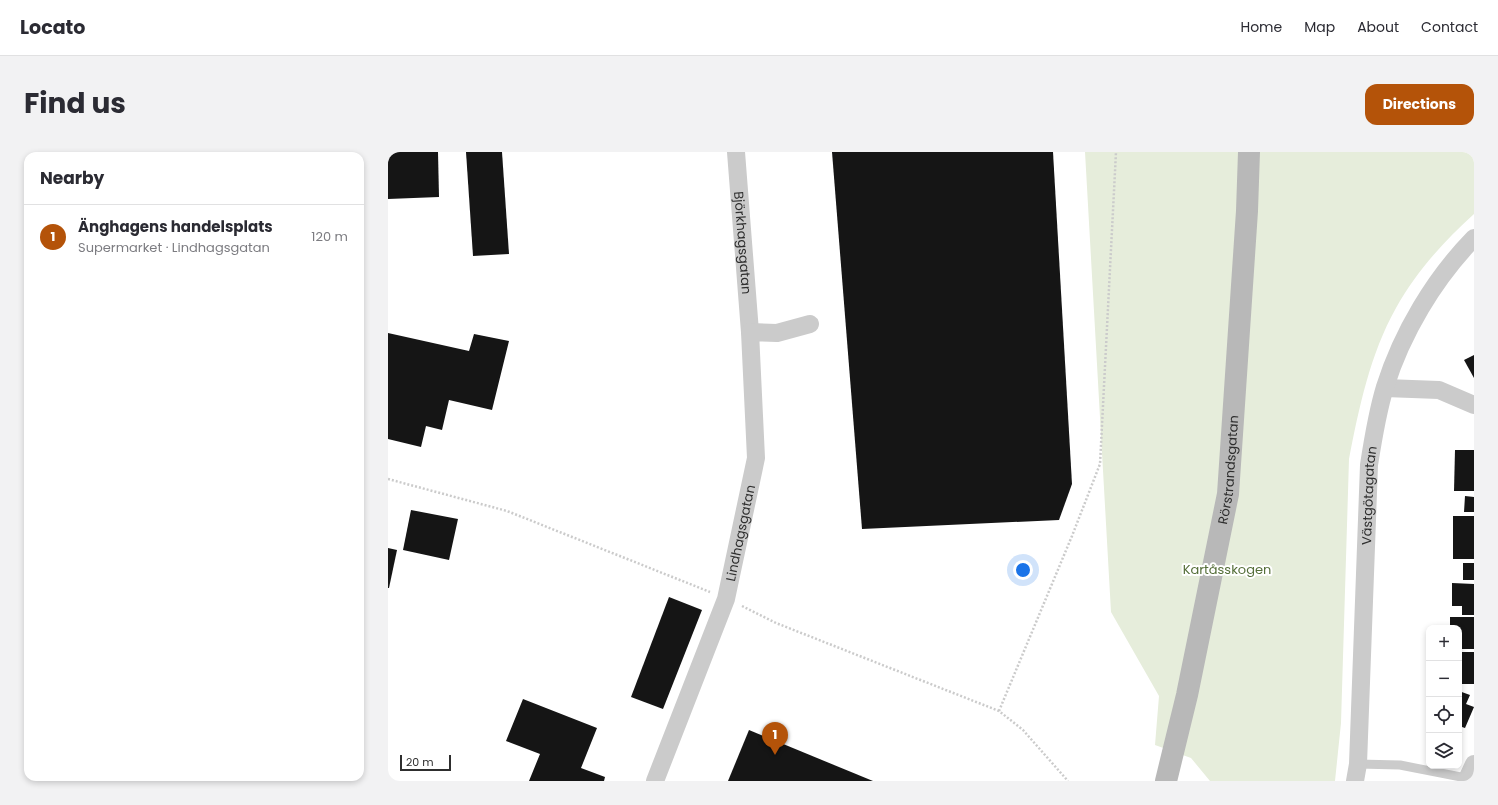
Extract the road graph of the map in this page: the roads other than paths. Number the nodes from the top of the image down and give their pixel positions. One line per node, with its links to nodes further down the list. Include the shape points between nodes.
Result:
1 (736, 152): 5 (street, Björkhagsgatan)
2 (1249, 152): 11 (main road, Rörstrandsgatan, via 1228,494 1187,695)
3 (1474, 238): 6 (street, Västgötagatan, via 1446,272 1416,317 1401,344)
4 (810, 324): 5 (street, via 777,333)
5 (750, 332): 10 (street, Lindhagsgatan, via 755,465 726,599)
6 (1385, 388): 7 (street, via 1439,390); 8 (street, Västgötagatan, via 1369,465)
7 (1474, 405)
8 (1357, 773): 9 (lane, via 1400,765)
9 (1472, 774)
10 (655, 781)
11 (1166, 781)

